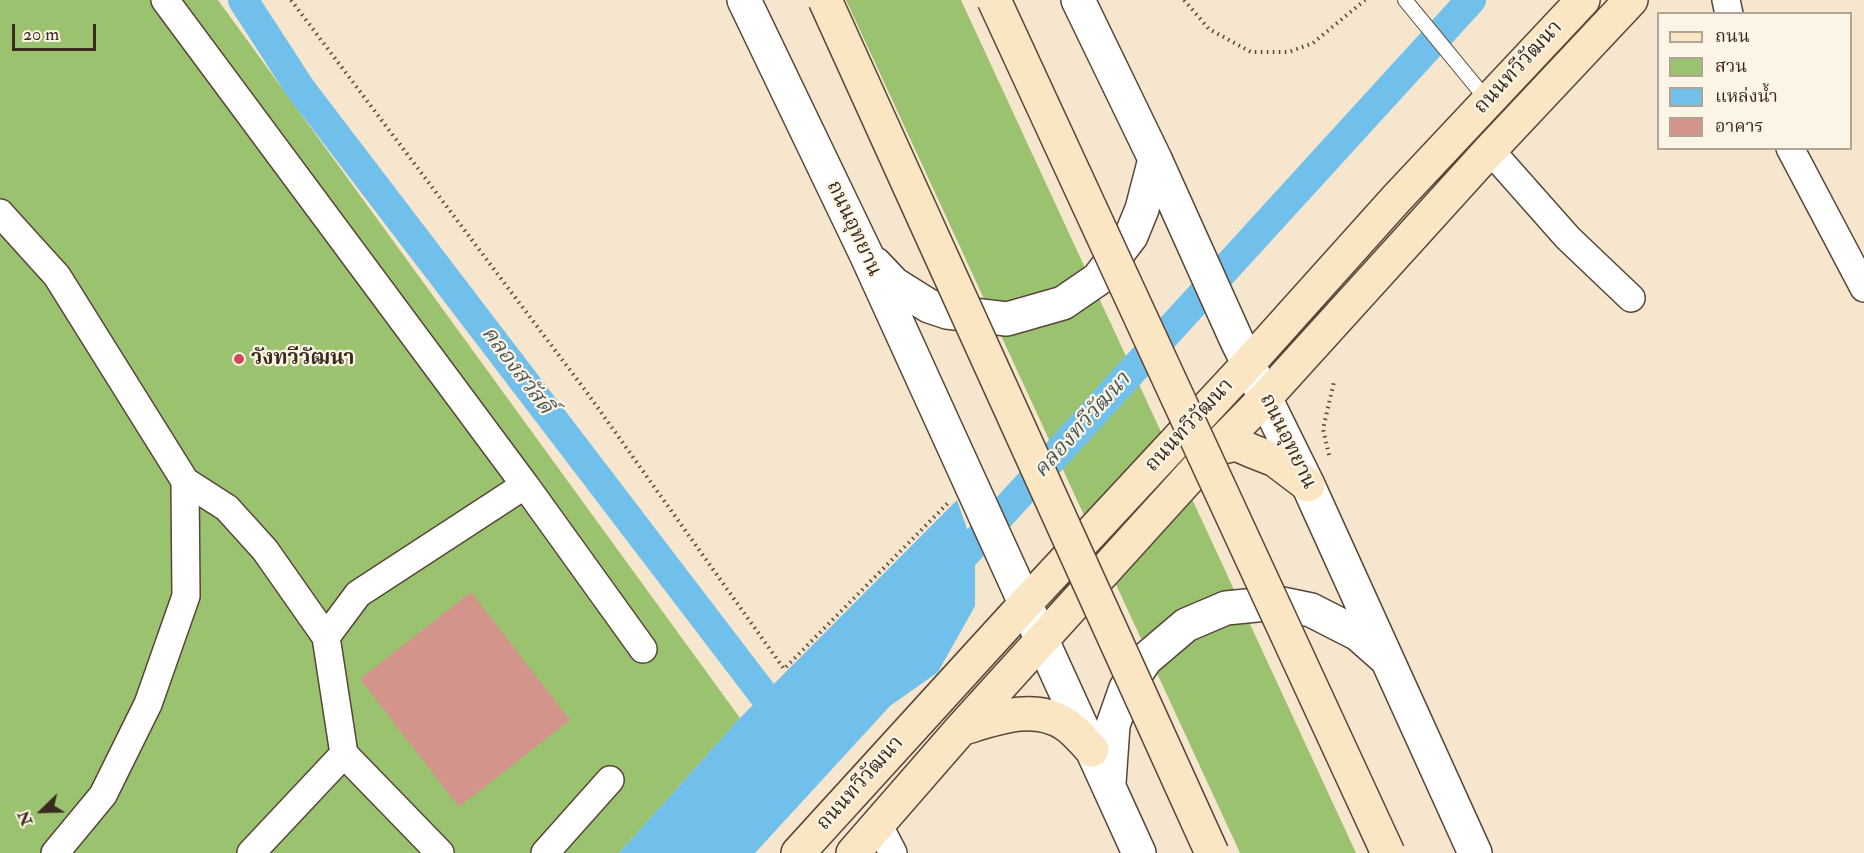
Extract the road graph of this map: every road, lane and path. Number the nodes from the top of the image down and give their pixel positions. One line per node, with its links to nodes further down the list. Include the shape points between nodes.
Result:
1 (165, 0): 24 (street)
2 (291, 0): 26 (path, via 588,394 784,669)
3 (744, 0): 17 (street, ถนนอุทยาน)
4 (825, 0): 46 (main road, bridge)
5 (994, 0): 47 (main road, bridge)
6 (1078, 0): 15 (street, ถนนอุทยาน)
7 (1184, 0): 8 (path, via 1209,29 1251,52 1289,52 1313,43)
8 (1365, 0)
9 (1405, 0): 12 (lane)
10 (1582, 0): 12 (main road, ถนนทวีวัฒนา)
11 (1631, 0): 13 (main road, ถนนทวีวัฒนา)
12 (1479, 90): 20 (main road, ถนนทวีวัฒนา, via 1397,198)
13 (1490, 150): 19 (street, via 1568,238); 21 (main road, ถนนทวีวัฒนา)
14 (1791, 150): 18 (street)
15 (1155, 159): 17 (street, via 1131,236 1098,279 1063,303 1007,319 947,312 929,306 894,284); 20 (street, ถนนอุทยาน)
16 (0, 213): 23 (street, via 57,276)
17 (866, 254): 27 (street, ถนนอุทยาน)
18 (1864, 288)
19 (1631, 298)
20 (1243, 353): 21 (street, ถนนอุทยาน); 27 (main road, ถนนทวีวัฒนา)
21 (1266, 397): 22 (main road, ถนนทวีวัฒนา); 25 (street, ถนนอุทยาน)
22 (1215, 449): 25 (main road, via 1236,444 1275,460); 29 (main road, ถนนทวีวัฒนา)
23 (185, 481): 28 (street, via 227,508 265,550); 38 (street, via 186,596 148,704 103,795)
24 (525, 485): 28 (street, via 358,594); 30 (street)
25 (1308, 485): 31 (street, ถนนอุทยาน)
26 (946, 504)
27 (1022, 594): 29 (street, ถนนอุทยาน); 42 (main road, ถนนทวีวัฒนา)
28 (326, 637): 34 (street)
29 (1042, 639): 32 (main road, ถนนทวีวัฒนา); 33 (street, ถนนอุทยาน)
30 (643, 649)
31 (1389, 662): 36 (street, via 1349,629 1311,610 1276,603 1226,608 1186,625 1146,659 1126,688 1113,725); 48 (street, ถนนอุทยาน)
32 (961, 729): 33 (main road, via 1024,713 1048,716 1066,724); 37 (main road, ถนนทวีวัฒนา)
33 (1092, 750): 36 (street, ถนนอุทยาน)
34 (344, 754): 39 (street); 40 (street)
35 (610, 780): 41 (street)
36 (1109, 785): 45 (street, ถนนอุทยาน)
37 (878, 824): 43 (main road, ถนนทวีวัฒนา); 44 (street)
38 (55, 853)
39 (251, 853)
40 (440, 853)
41 (544, 853)
42 (798, 853)
43 (853, 853)
44 (893, 853)
45 (1139, 853)
46 (1212, 853)
47 (1388, 853)
48 (1476, 853)

